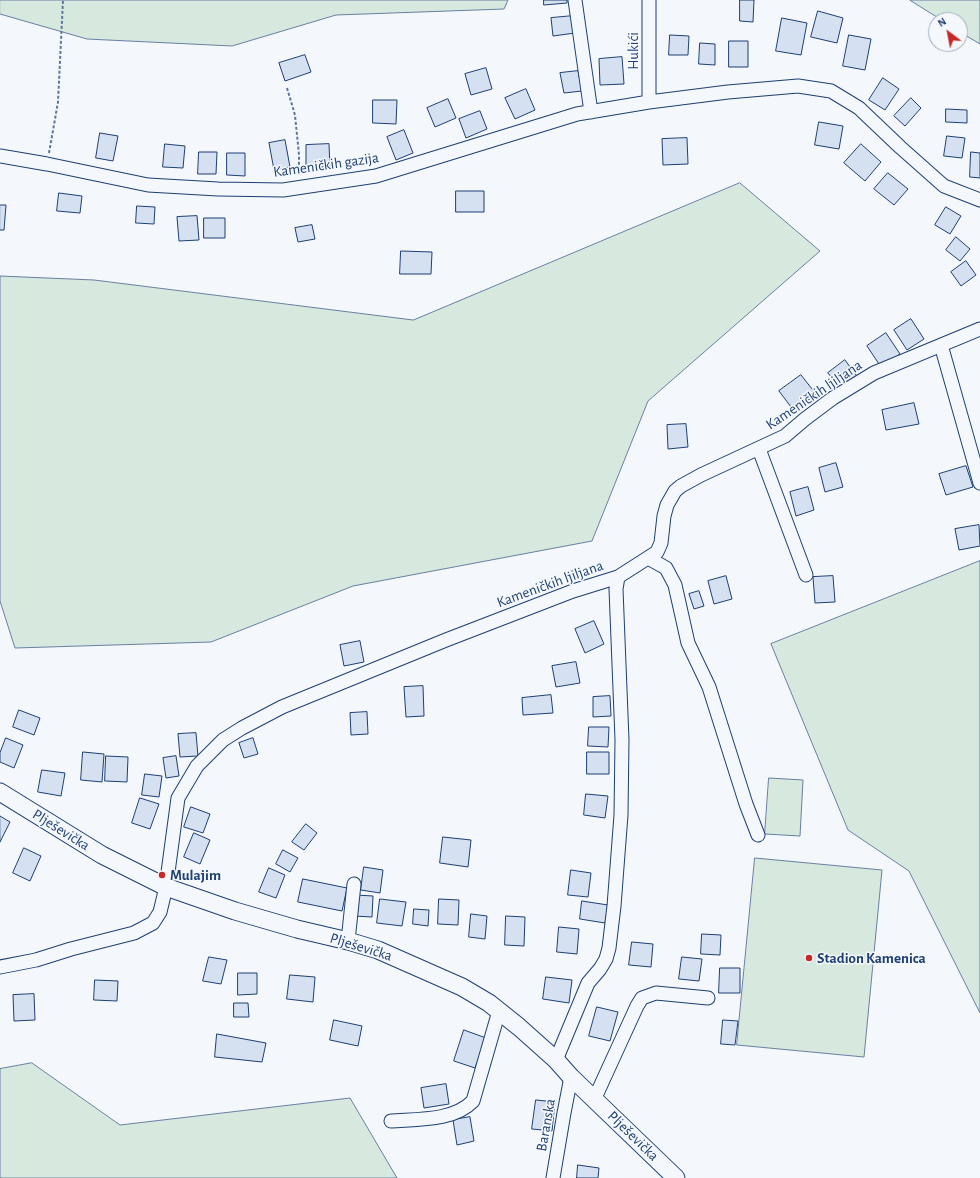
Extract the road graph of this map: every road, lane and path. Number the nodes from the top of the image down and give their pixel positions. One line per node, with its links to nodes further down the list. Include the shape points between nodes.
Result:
1 (63, 0): 8 (path, via 58,102)
2 (575, 0): 6 (street)
3 (649, 0): 5 (street, Hukići)
4 (287, 88): 9 (path, via 295,115)
5 (649, 102): 6 (street, Kameničkih gazija); 10 (street, Kameničkih gazija, via 798,86 831,91 859,108 944,186)
6 (591, 112): 9 (street, Kameničkih gazija, via 577,114 376,176)
7 (0, 156): 8 (street, Kameničkih gazija)
8 (47, 164): 9 (street, Kameničkih gazija, via 148,185 218,189)
9 (299, 188)
10 (980, 200)
11 (980, 329): 12 (street, Kameničkih ljiljana)
12 (941, 345): 13 (street, Kameničkih ljiljana, via 874,373 833,398 786,436); 14 (street)
13 (759, 449): 15 (street, Kameničkih ljiljana, via 701,475 675,491 664,516 661,543 657,552); 16 (street)
14 (980, 483)
15 (648, 558): 17 (street, Kameničkih ljiljana); 19 (street, via 666,568 675,585 688,643 709,687)
16 (806, 576)
17 (618, 577): 21 (street, Kameničkih ljiljana, via 530,607 282,707 223,740 197,766 178,798); 26 (street, via 616,589 622,740 621,800 609,948 606,959 588,983)
18 (0, 792): 21 (main road, Plješevička, via 102,855)
19 (758, 835)
20 (354, 884): 22 (street)
21 (166, 887): 22 (main road, Plješevička, via 235,911); 23 (street, Kameničkih ljiljana, via 158,917 153,923 134,933)
22 (348, 941): 25 (main road, Plješevička, via 378,950 462,987)
23 (0, 968)
24 (708, 998): 28 (street, via 656,992 642,998)
25 (499, 1011): 26 (main road, Plješevička); 29 (street, via 473,1101 467,1108 454,1114)
26 (556, 1060): 27 (main road, Plješevička)
27 (571, 1077): 28 (main road, Plješevička); 30 (street, Baranska)
28 (594, 1100): 31 (main road, Plješevička)
29 (391, 1121)
30 (553, 1178)
31 (676, 1178)

